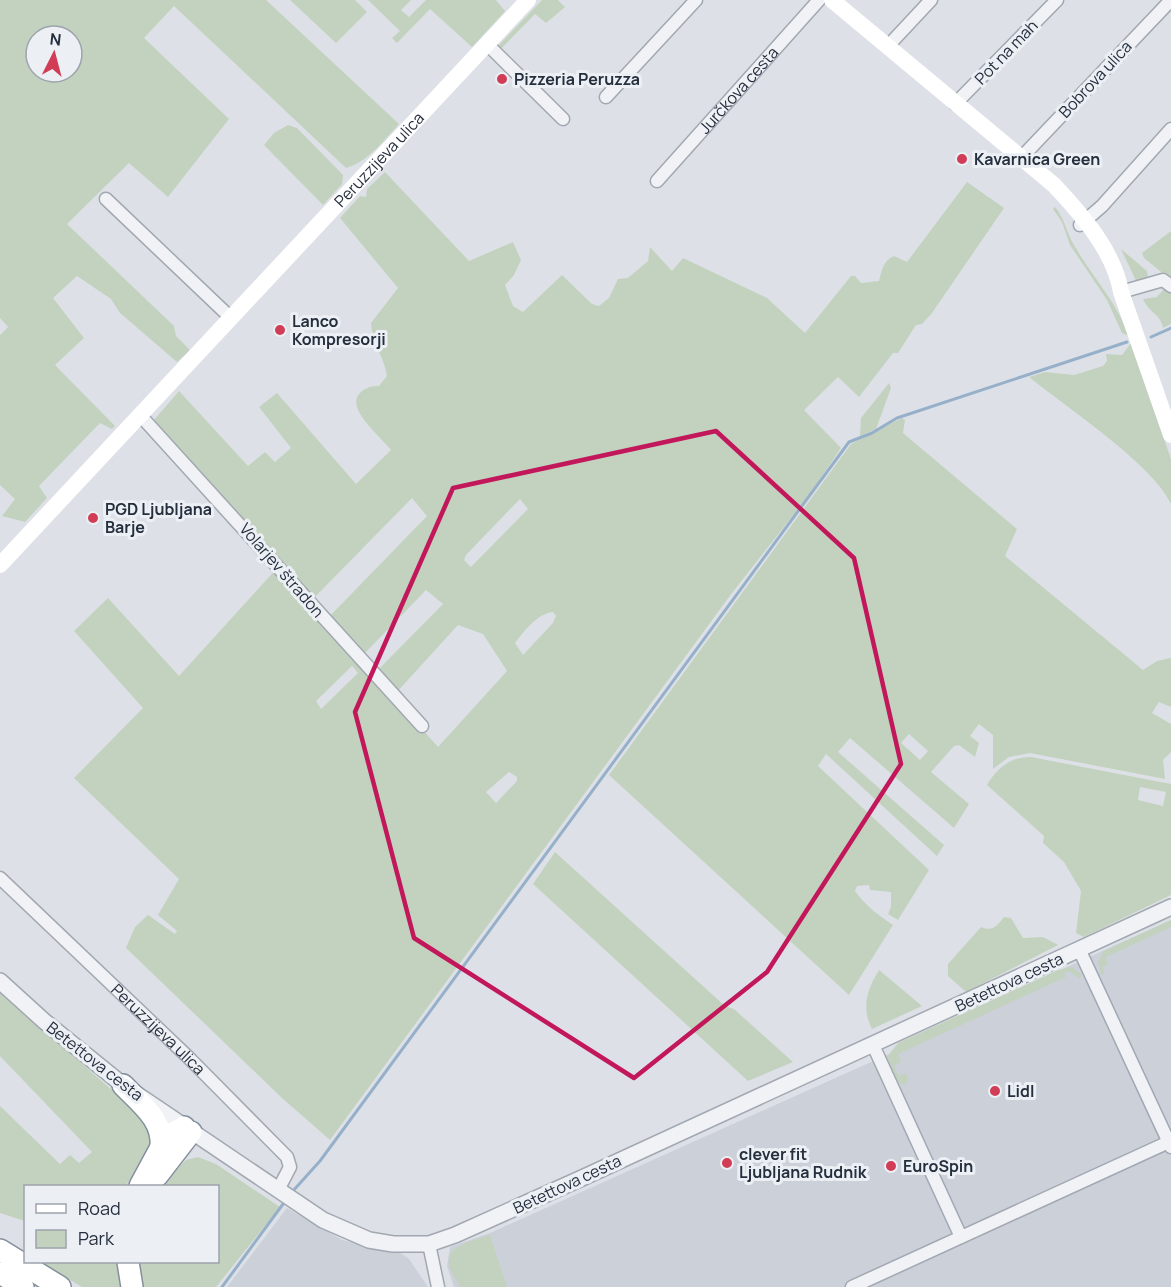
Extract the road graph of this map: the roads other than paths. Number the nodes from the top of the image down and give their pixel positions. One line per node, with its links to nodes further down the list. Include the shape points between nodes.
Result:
1 (528, 0): 8 (main road, Peruzzijeva ulica)
2 (696, 0): 10 (street)
3 (819, 0): 15 (street, Jurčkova cesta)
4 (832, 0): 9 (main road)
5 (931, 0): 9 (street)
6 (1057, 0): 11 (street, Pot na mah)
7 (1170, 0): 14 (street, Bobrova ulica)
8 (487, 45): 12 (street); 20 (main road, Peruzzijeva ulica)
9 (888, 46): 11 (main road)
10 (606, 97)
11 (955, 104): 14 (main road)
12 (563, 119)
13 (1171, 129): 17 (street)
14 (1021, 158): 17 (main road)
15 (657, 181)
16 (106, 199): 20 (street)
17 (1083, 223): 19 (main road, via 1118,277)
18 (1171, 286): 19 (street, via 1163,280)
19 (1121, 292): 22 (main road)
20 (231, 318): 21 (main road, Peruzzijeva ulica)
21 (140, 415): 23 (main road, Peruzzijeva ulica); 24 (street, Volarjev štradon)
22 (1171, 435)
23 (0, 565)
24 (422, 726)
25 (0, 878): 36 (street, Peruzzijeva ulica, via 276,1144 290,1163)
26 (1171, 907): 27 (street, Betettova cesta)
27 (1079, 949): 29 (street, Betettova cesta); 32 (street)
28 (0, 981): 30 (street, Betettova cesta)
29 (873, 1046): 37 (street); 39 (street, Betettova cesta)
30 (123, 1085): 31 (street, Betettova cesta); 33 (highway, via 157,1122)
31 (188, 1130): 33 (highway, via 171,1132); 35 (highway); 36 (street, Betettova cesta)
32 (1170, 1143): 37 (street)
33 (161, 1148): 34 (highway)
34 (141, 1185)
35 (151, 1185)
36 (285, 1195): 39 (street, Betettova cesta, via 350,1234 393,1244)
37 (961, 1237): 48 (street)
38 (0, 1239): 40 (highway)
39 (429, 1244): 47 (street)
40 (24, 1246)
41 (0, 1251): 45 (highway)
42 (128, 1263): 46 (highway)
43 (1, 1274): 44 (highway)
44 (23, 1287)
45 (60, 1287)
46 (132, 1287)
47 (438, 1287)
48 (852, 1287)

